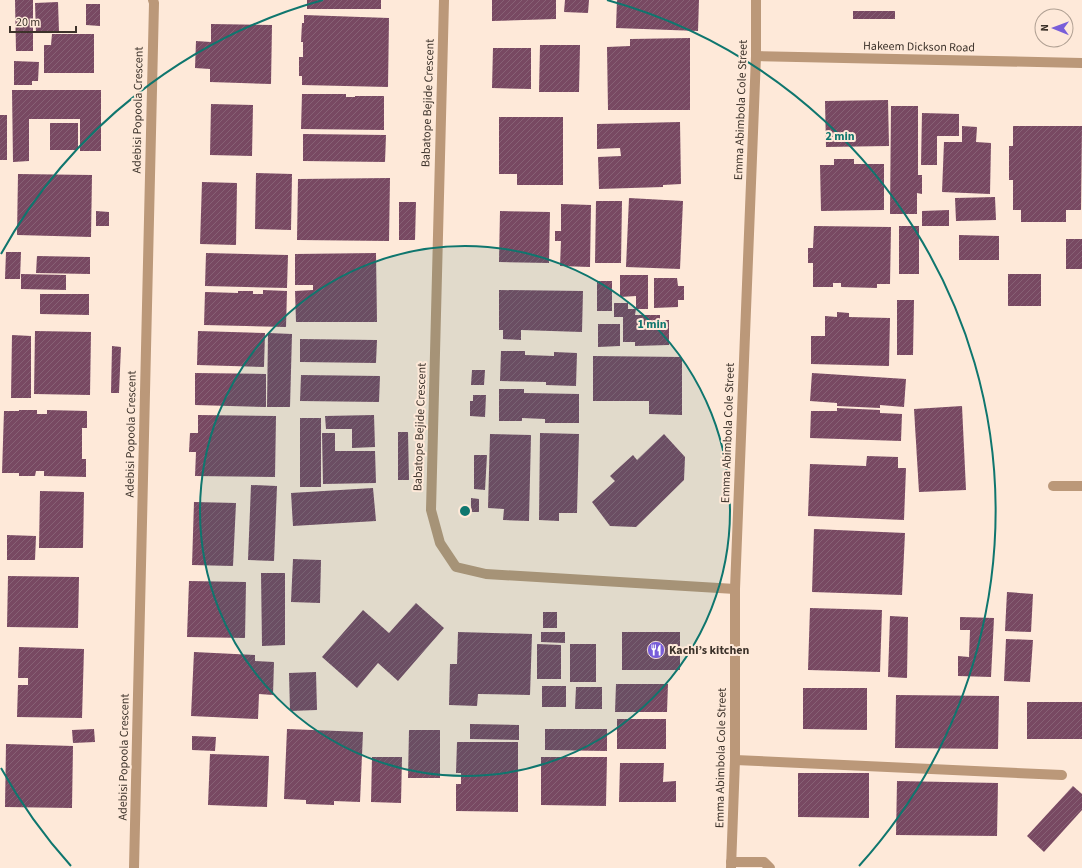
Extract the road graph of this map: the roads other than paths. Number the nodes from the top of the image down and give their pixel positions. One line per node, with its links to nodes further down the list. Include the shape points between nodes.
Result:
1 (153, 0): 12 (street, Adebisi Popoola Crescent)
2 (444, 0): 8 (street, Babatope Bejide Crescent, via 431,510 440,543 456,567 486,574)
3 (756, 0): 4 (street, Emma Abimbola Cole Street)
4 (756, 56): 5 (street, Hakeem Dickson Road); 8 (street, Emma Abimbola Cole Street)
5 (1082, 63)
6 (1053, 486): 7 (street)
7 (1082, 486)
8 (735, 589): 9 (street, Emma Abimbola Cole Street)
9 (735, 760): 10 (street); 11 (street, Emma Abimbola Cole Street)
10 (1062, 775)
11 (731, 865): 13 (street, via 764,862)
12 (134, 868)
13 (770, 868)

